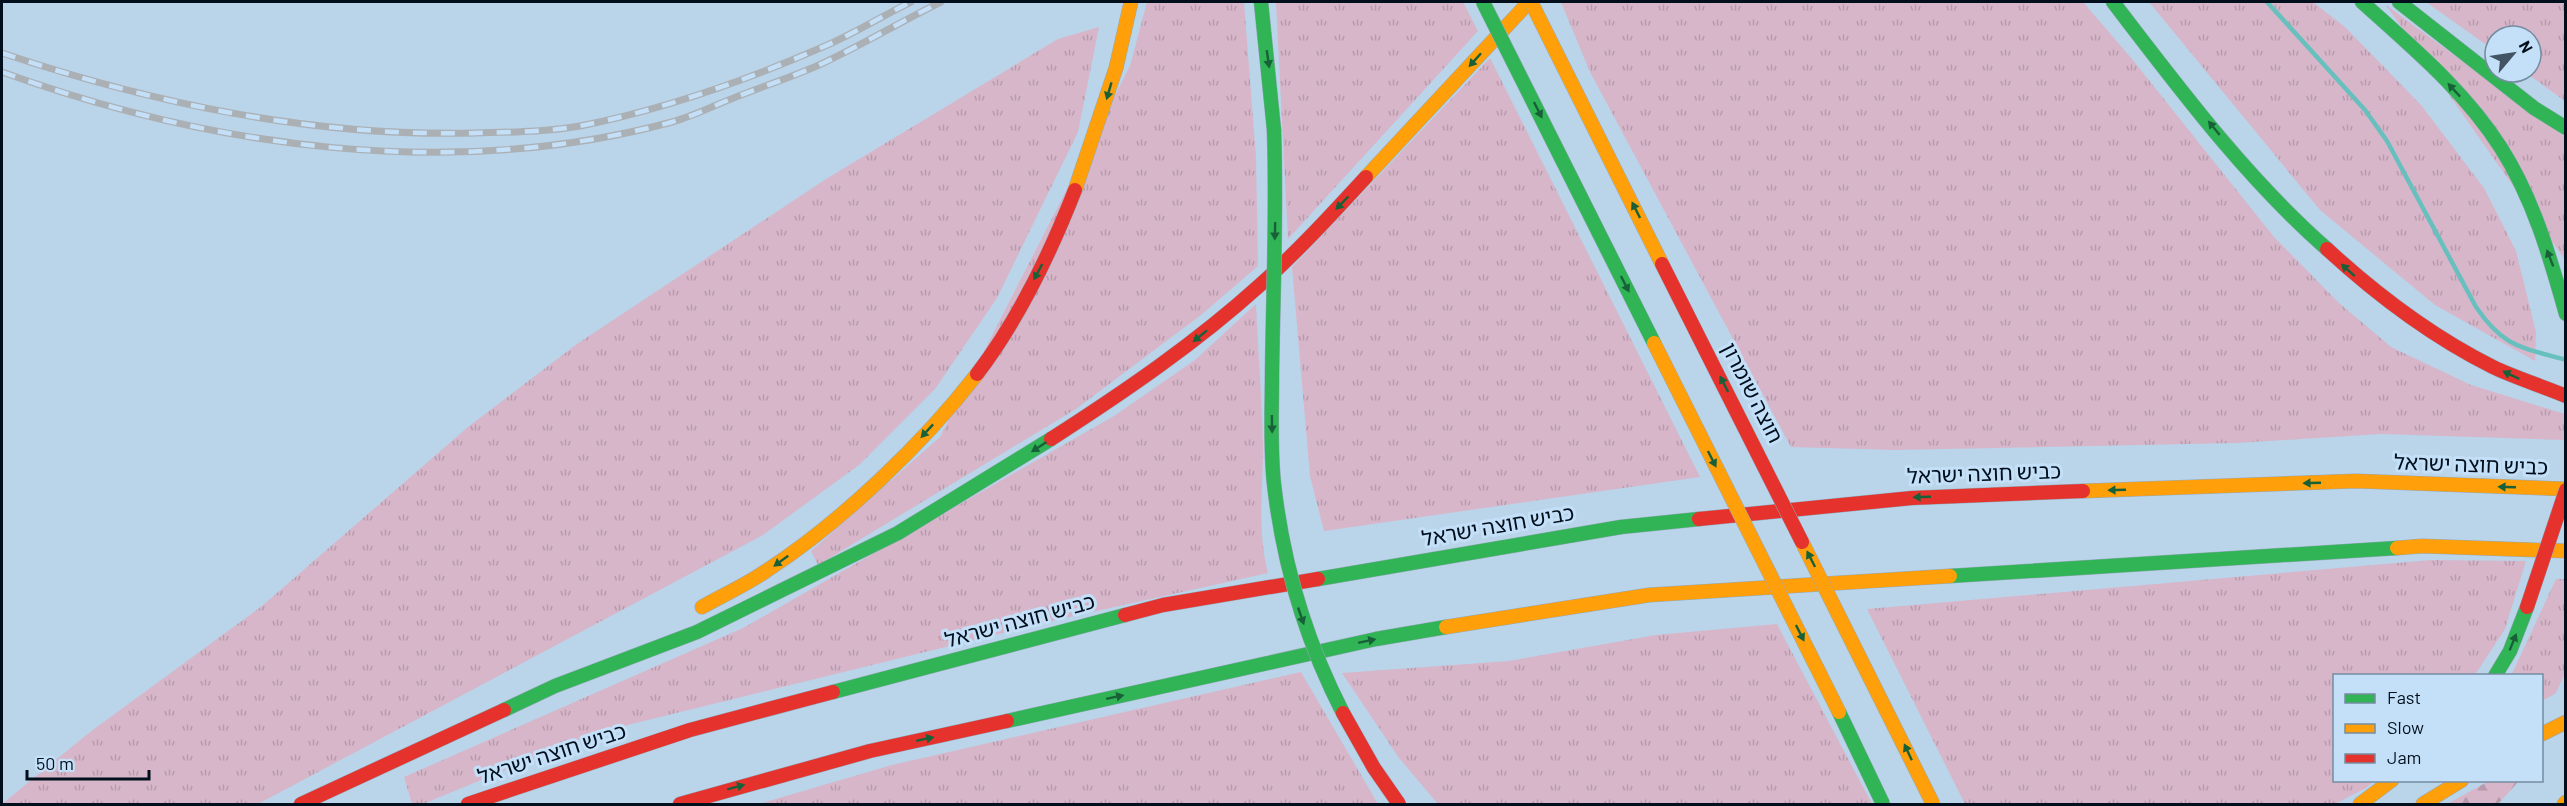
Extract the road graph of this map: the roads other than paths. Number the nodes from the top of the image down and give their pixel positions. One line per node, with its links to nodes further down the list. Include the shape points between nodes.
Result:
1 (1131, 2): 16 (highway, one-way to 16, via 1125,35 1080,181 1007,332 926,433 868,490 817,535 765,573)
2 (1261, 2): 9 (highway, one-way to 9, bridge, via 1277,176)
3 (1483, 2): 29 (highway, one-way to 29, bridge)
4 (1530, 2): 19 (highway, one-way to 19, via 1261,284 1196,339 1114,398 898,533 698,632); 30 (highway, חוצה שומרון, one-way to 4, bridge)
5 (2113, 2): 11 (highway, one-way to 5, via 2526,383 2450,345 2369,289 2294,220)
6 (2362, 2): 10 (highway, one-way to 6, via 2553,267 2530,206 2501,148 2475,112 2440,75)
7 (2399, 2): 8 (highway)
8 (2565, 128)
9 (1273, 303): 12 (highway, bridge); 28 (highway, one-way to 28, bridge, via 1273,482 1287,565 1322,675 1365,755)
10 (2565, 314)
11 (2565, 396)
12 (1286, 434)
13 (2565, 490): 18 (highway, one-way to 13, bridge, via 2510,651 2527,607); 26 (highway, כביש חוצה ישראל, one-way to 26, via 2356,482 1912,498 1622,526 1163,604 690,730)
14 (2565, 551): 27 (highway, one-way to 14, via 870,751 1376,639 1649,595 2422,546)
15 (1305, 571): 22 (highway, via 1335,666)
16 (691, 612)
17 (649, 635): 19 (highway)
18 (2496, 674)
19 (555, 686): 25 (highway)
20 (2565, 722): 21 (highway)
21 (2543, 733)
22 (1373, 738)
23 (2389, 782): 31 (highway)
24 (2459, 782): 32 (highway)
25 (301, 804)
26 (468, 804)
27 (680, 804)
28 (1398, 804)
29 (1883, 804)
30 (1933, 804)
31 (2360, 804)
32 (2422, 804)

